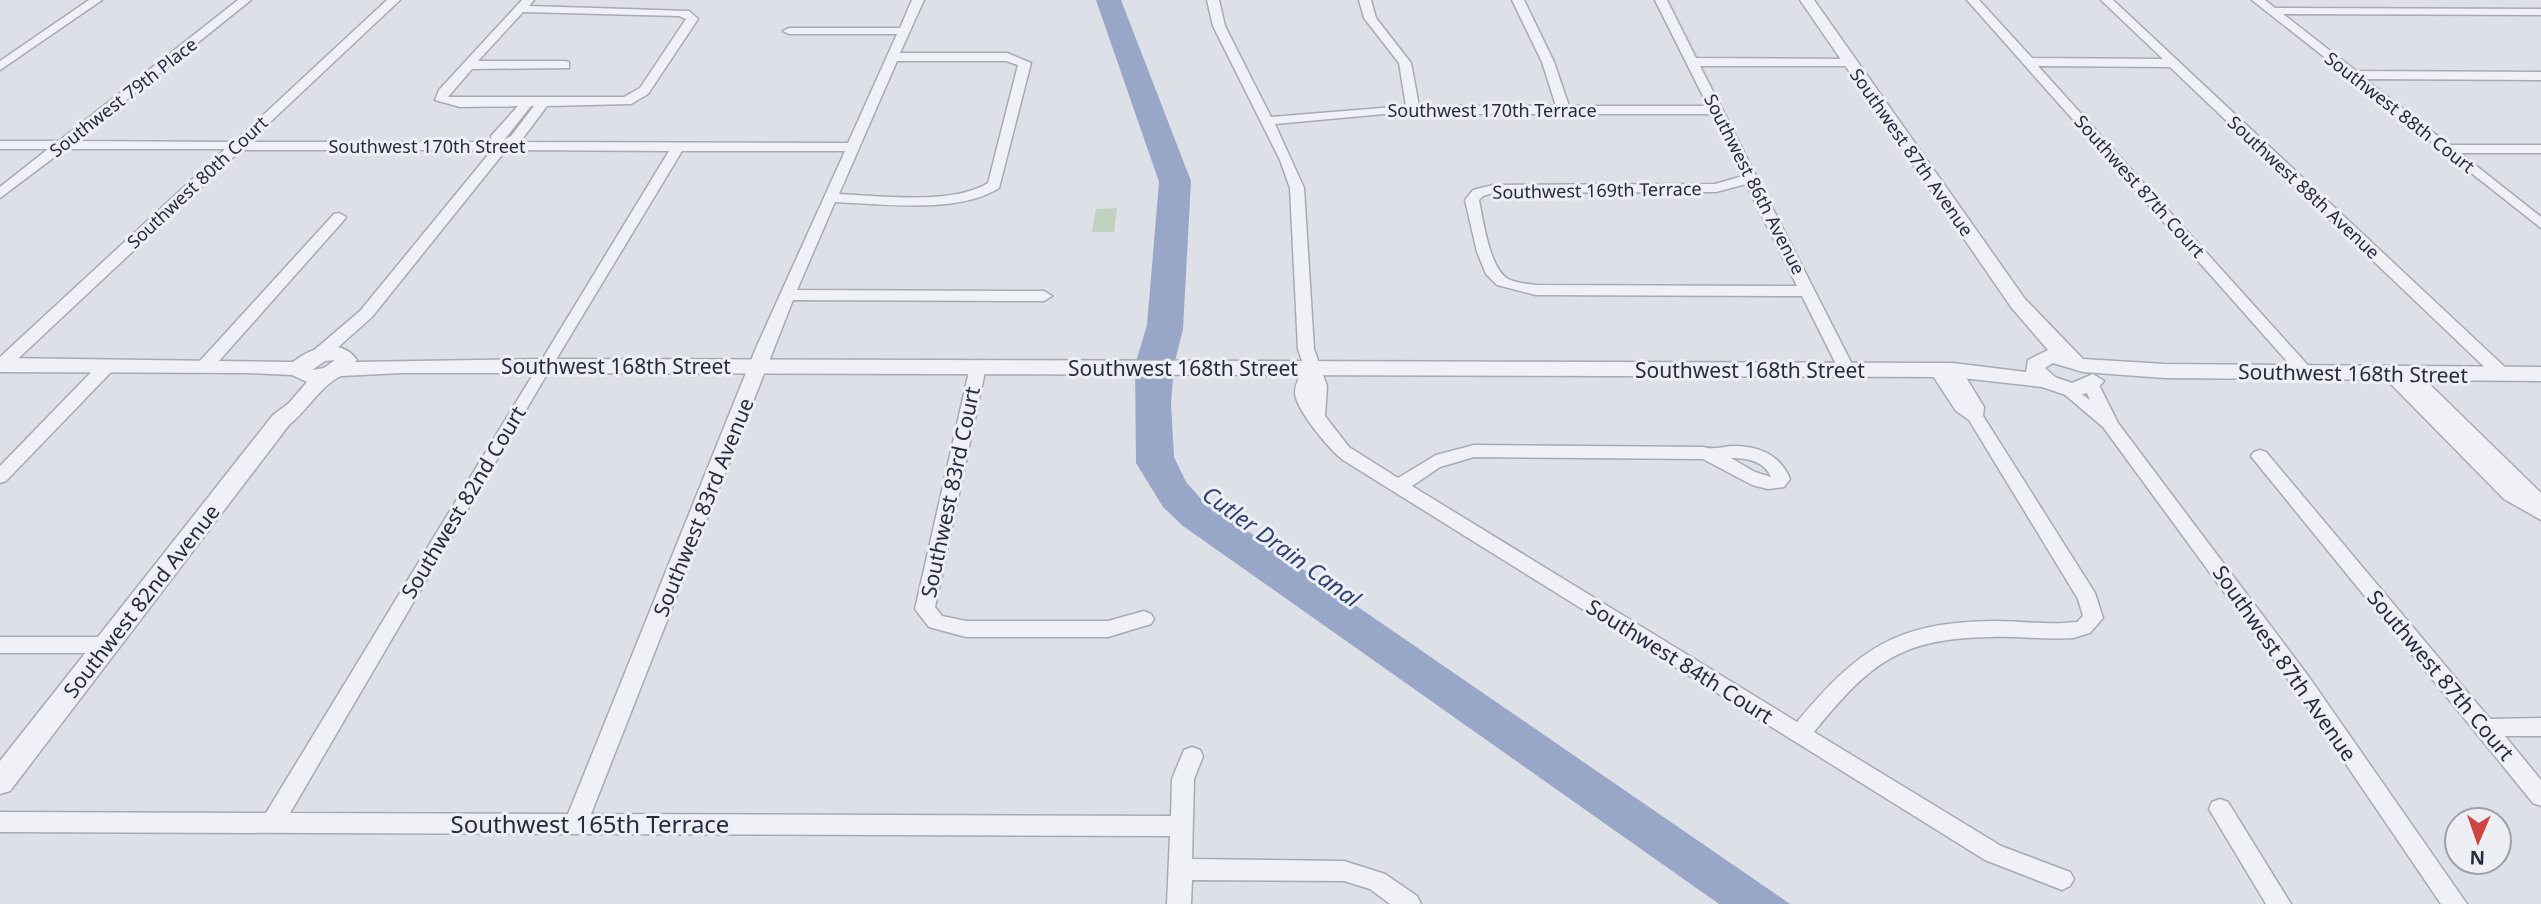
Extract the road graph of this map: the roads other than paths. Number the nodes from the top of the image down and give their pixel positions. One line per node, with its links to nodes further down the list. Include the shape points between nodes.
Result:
1 (96, 0): 23 (street)
2 (245, 0): 35 (street, Southwest 79th Place)
3 (394, 0): 36 (street, Southwest 80th Court)
4 (918, 0): 17 (street, Southwest 83rd Avenue)
5 (1213, 0): 33 (street, via 1219,26)
6 (1364, 0): 30 (street, via 1370,18 1405,63)
7 (1518, 0): 31 (street, via 1548,62)
8 (1661, 0): 19 (street, Southwest 86th Avenue)
9 (1807, 0): 20 (street, Southwest 87th Avenue)
10 (1973, 0): 21 (street, Southwest 87th Court)
11 (2107, 0): 22 (street, Southwest 88th Avenue)
12 (2258, 0): 14 (street, Southwest 88th Court)
13 (524, 5): 24 (street); 29 (street, via 691,15 692,21 644,91 633,99)
14 (2272, 12): 15 (street); 26 (street, Southwest 88th Court)
15 (2541, 12)
16 (789, 31): 17 (street)
17 (905, 31): 18 (street, Southwest 83rd Avenue)
18 (893, 57): 38 (street, Southwest 83rd Avenue); 45 (street, via 1007,57 1023,61 1026,70 995,182 979,196 952,199)
19 (1692, 62): 20 (street); 32 (street, Southwest 86th Avenue)
20 (1849, 62): 52 (street, Southwest 87th Avenue)
21 (2029, 62): 22 (street); 66 (street, Southwest 87th Court)
22 (2171, 62): 69 (street, Southwest 88th Avenue)
23 (0, 65)
24 (468, 65): 25 (street); 28 (street, via 442,100)
25 (565, 65)
26 (2354, 75): 27 (street); 40 (street, Southwest 88th Court)
27 (2541, 76)
28 (527, 103): 29 (street); 37 (street, Southwest 82nd Avenue, via 496,139)
29 (543, 103): 37 (street, Southwest 82nd Avenue, via 516,139)
30 (1413, 110): 31 (street, Southwest 170th Terrace); 33 (street, Southwest 170th Terrace, via 1366,110)
31 (1564, 110): 32 (street, Southwest 170th Terrace)
32 (1717, 110): 42 (street, Southwest 86th Avenue)
33 (1267, 121): 61 (street, via 1297,188 1306,349)
34 (0, 145): 35 (street, Southwest 170th Street)
35 (62, 145): 36 (street, Southwest 170th Street); 44 (street, Southwest 79th Place)
36 (237, 146): 37 (street, Southwest 170th Street); 54 (street, Southwest 80th Court)
37 (502, 147): 39 (street, Southwest 170th Street); 53 (street, Southwest 82nd Avenue)
38 (853, 147): 39 (street, Southwest 170th Street); 45 (street, Southwest 83rd Avenue)
39 (677, 148): 58 (street, Southwest 82nd Court)
40 (2446, 149): 41 (street); 48 (street, Southwest 88th Court)
41 (2541, 149)
42 (1751, 178): 43 (street, Southwest 169th Terrace); 46 (street, Southwest 86th Avenue)
43 (1716, 188): 46 (street, Southwest 169th Terrace); 49 (street, Southwest 169th Terrace, via 1515,188 1478,193 1472,200 1487,268 1509,285 1544,290)
44 (0, 194)
45 (829, 198): 50 (street, Southwest 83rd Avenue)
46 (1761, 198): 49 (street, Southwest 86th Avenue)
47 (339, 217): 57 (street)
48 (2541, 224)
49 (1810, 291): 62 (street, Southwest 86th Avenue)
50 (788, 295): 51 (street); 59 (street, Southwest 83rd Avenue)
51 (1044, 296)
52 (2018, 303): 65 (street, Southwest 87th Avenue); 67 (street, Southwest 87th Avenue)
53 (366, 314): 56 (street, Southwest 82nd Avenue); 56 (street, Southwest 82nd Avenue)
54 (0, 365): 55 (street, Southwest 168th Street)
55 (108, 365): 57 (street, Southwest 168th Street); 74 (street)
56 (323, 365): 57 (street, Southwest 168th Street); 58 (street, Southwest 168th Street); 79 (street, Southwest 82nd Avenue, via 297,408 281,420)
57 (205, 366)
58 (544, 366): 59 (street, Southwest 168th Street); 88 (street, Southwest 82nd Court)
59 (758, 366): 60 (street, Southwest 168th Street); 89 (street, Southwest 83rd Avenue)
60 (978, 368): 61 (street, Southwest 168th Street); 77 (street, Southwest 83rd Court, via 924,601 930,616 946,626 966,629 1108,629)
61 (1312, 368): 62 (street, Southwest 168th Street); 75 (street, Southwest 84th Court, via 1304,381 1309,413 1336,447)
62 (1847, 370): 63 (street, Southwest 168th Street)
63 (1951, 370): 67 (street, Southwest 168th Street); 82 (street, via 1962,407 1975,416 2088,598 2093,618 2073,630 1965,629 1907,640 1862,664)
64 (2165, 371): 65 (street, Southwest 168th Street); 66 (street, Southwest 168th Street)
65 (2083, 372): 67 (street); 67 (street, via 2080,389); 71 (street, Southwest 87th Avenue)
66 (2306, 372): 68 (street, Southwest 168th Street)
67 (2047, 373): 71 (street, Southwest 87th Avenue)
68 (2400, 374): 69 (street, Southwest 168th Street); 76 (street, via 2519,503)
69 (2502, 374): 70 (street, Southwest 168th Street)
70 (2541, 374)
71 (2110, 425): 96 (street, Southwest 87th Avenue, via 2302,683)
72 (1714, 455): 75 (street, via 1474,451 1430,461)
73 (2260, 456): 81 (street, Southwest 87th Court)
74 (0, 477)
75 (1399, 486): 82 (street, Southwest 84th Court)
76 (2541, 513)
77 (1144, 619)
78 (0, 645): 79 (street)
79 (107, 645): 84 (street, Southwest 82nd Avenue)
80 (2541, 727): 81 (street)
81 (2484, 728): 85 (street, Southwest 87th Court)
82 (1799, 735): 92 (street, Southwest 84th Court, via 1993,853)
83 (1192, 756): 90 (street, via 1183,779)
84 (0, 782)
85 (2541, 796)
86 (2220, 809): 95 (street)
87 (0, 822): 88 (street, Southwest 165th Terrace)
88 (273, 822): 89 (street, Southwest 165th Terrace)
89 (576, 823): 90 (street, Southwest 165th Terrace)
90 (1181, 825): 91 (street)
91 (1180, 869): 93 (street); 94 (street, via 1326,869 1363,876)
92 (2062, 879)
93 (1179, 904)
94 (1409, 904)
95 (2280, 904)
96 (2455, 904)

